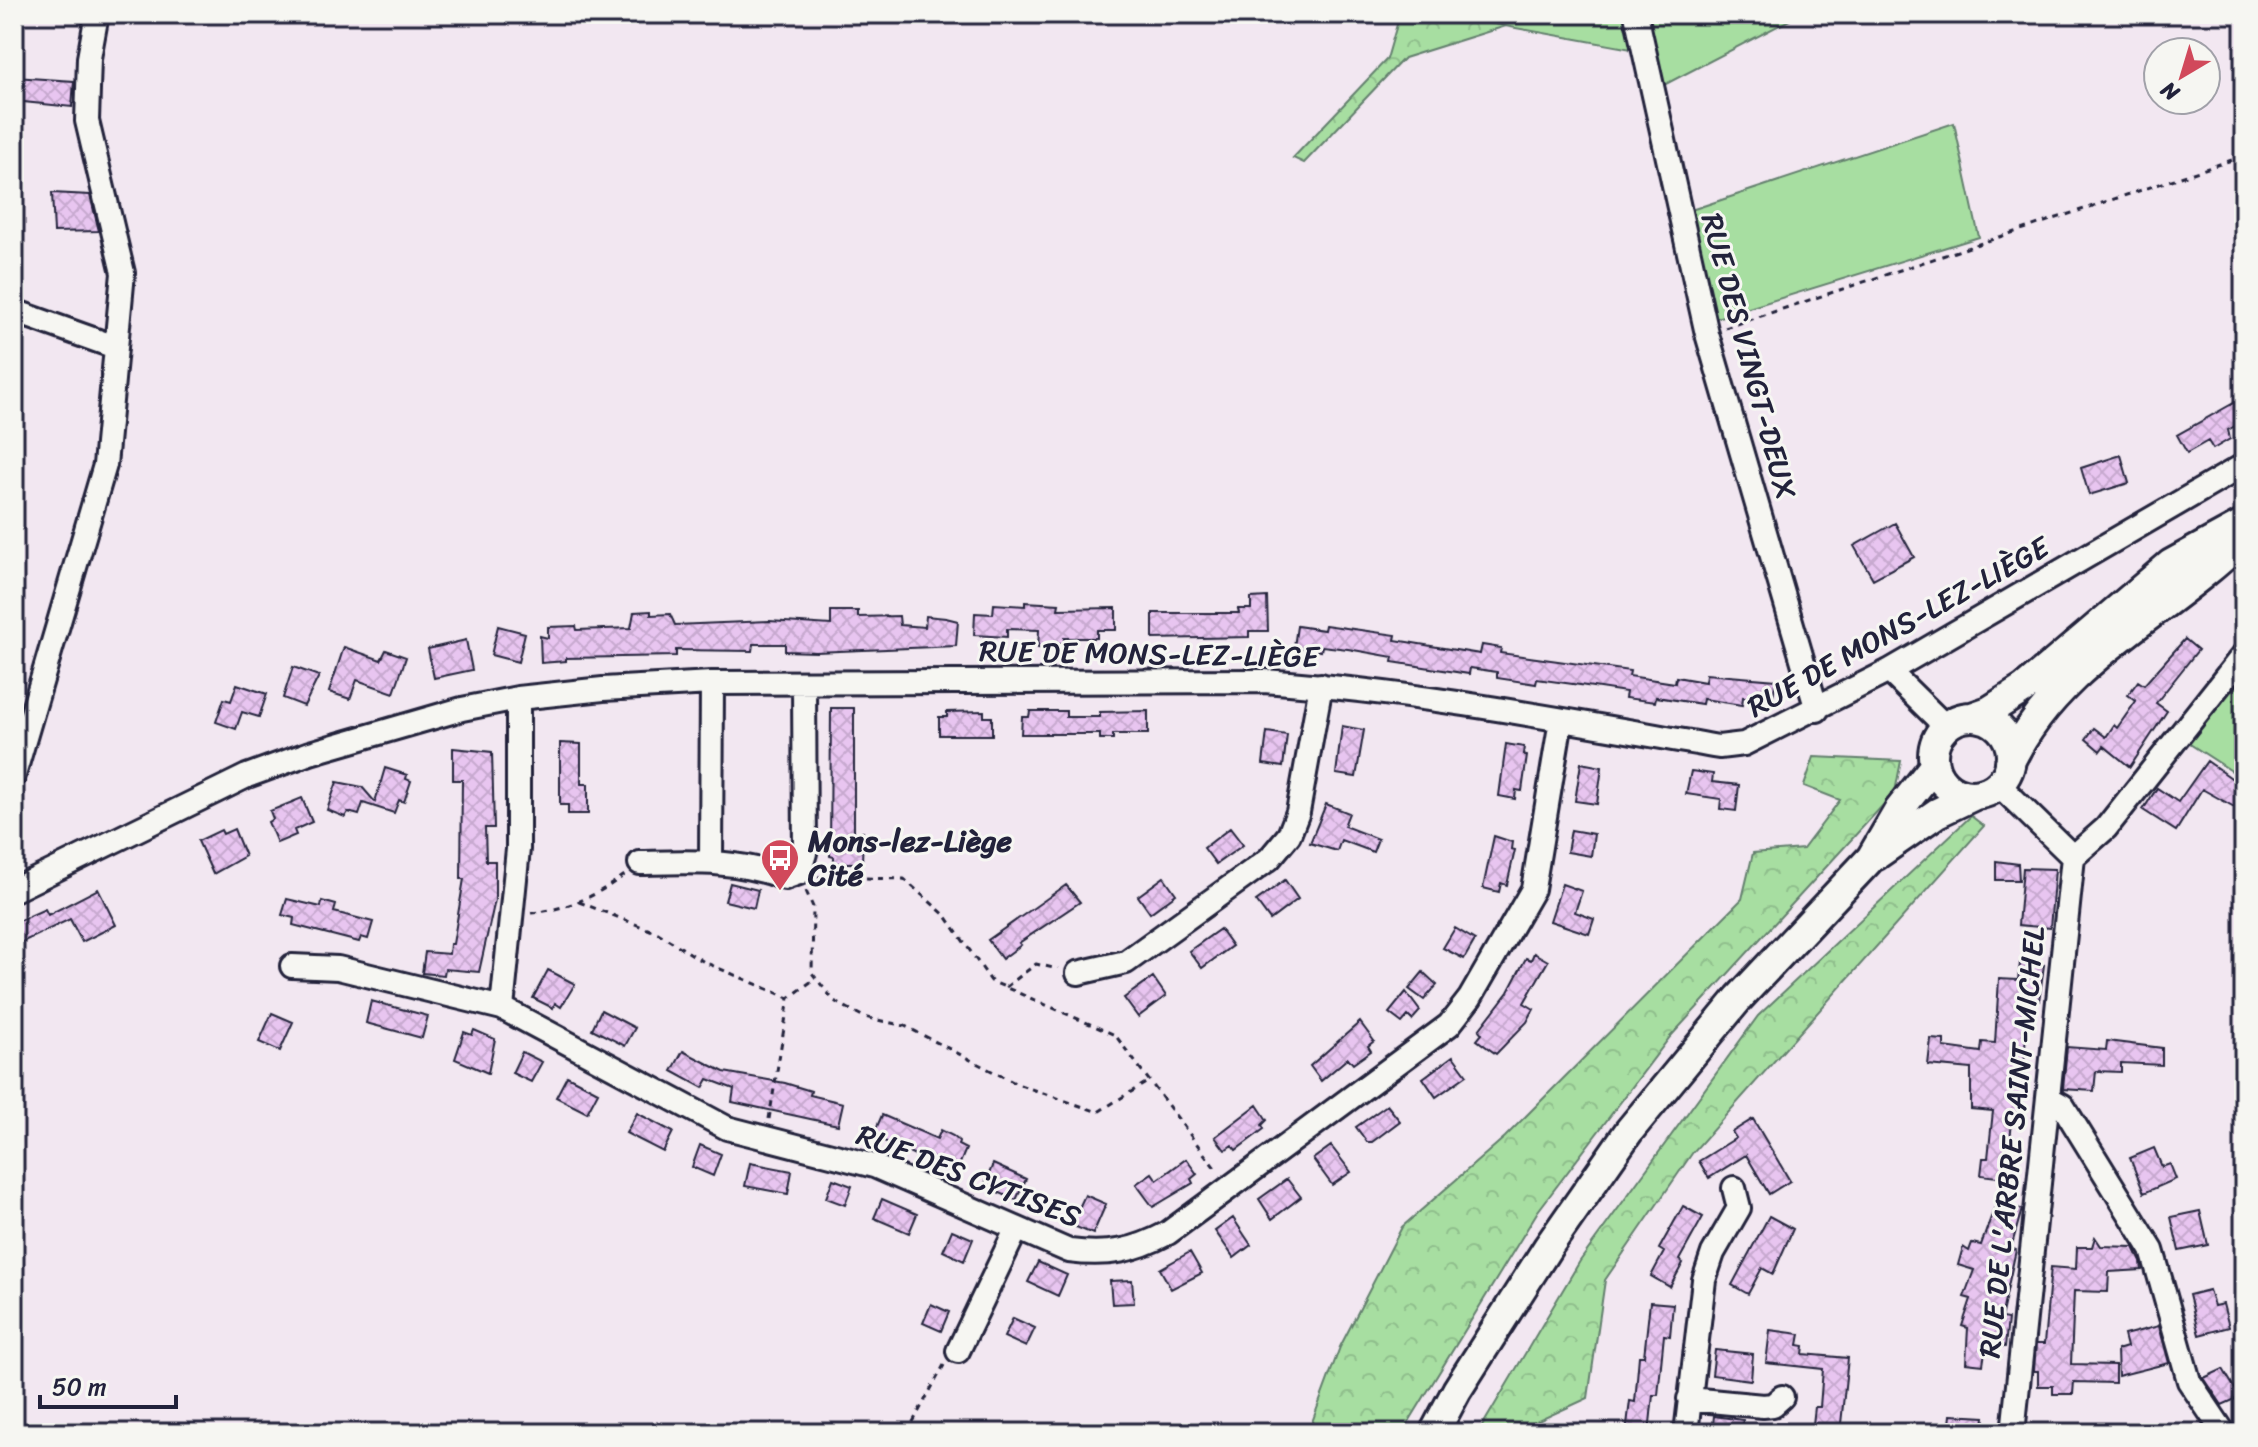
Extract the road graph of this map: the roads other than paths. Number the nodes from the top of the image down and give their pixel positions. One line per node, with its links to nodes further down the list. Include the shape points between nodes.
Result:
1 (97, 14): 4 (street, via 85,104 123,273)
2 (1636, 14): 14 (street, RUE DES VINGT-DEUX, via 1707,334)
3 (14, 311): 4 (street)
4 (115, 347): 18 (street, via 105,465)
5 (2244, 465): 9 (street, RUE DE MONS-LEZ-LIÈGE)
6 (2244, 524): 16 (main road, via 2171,564 2025,688)
7 (2244, 538): 19 (main road, via 2073,679 2029,728)
8 (2244, 654): 20 (street, via 2106,828)
9 (1889, 671): 14 (street, RUE DE MONS-LEZ-LIÈGE); 16 (street, via 1919,700)
10 (712, 683): 11 (street, RUE DE MONS-LEZ-LIÈGE); 13 (street, RUE DE MONS-LEZ-LIÈGE); 22 (street)
11 (804, 683): 12 (street, RUE DE MONS-LEZ-LIÈGE, via 1212,680); 22 (street, via 805,853 799,873 785,878)
12 (1321, 685): 15 (street, RUE DE MONS-LEZ-LIÈGE); 26 (street, via 1298,812 1289,835 1269,859 1126,962)
13 (518, 698): 24 (street, RUE DE MONS-LEZ-LIÈGE, via 462,709 260,771); 27 (street, via 518,849)
14 (1817, 710): 15 (street, RUE DE MONS-LEZ-LIÈGE, via 1763,737 1719,747)
15 (1561, 720): 30 (street, RUE DES CYTISES, via 1533,889 1449,1025 1168,1233 1138,1249 1103,1255 1069,1251)
16 (1959, 722): 17 (main road, via 1934,745); 19 (main road, via 1983,719 2001,731 2010,751)
17 (1934, 766): 19 (main road, via 1954,791); 21 (main road, via 1899,810)
18 (14, 775)
19 (1994, 781): 20 (street); 21 (main road)
20 (2073, 857): 28 (street, RUE DE L'ARBRE SAINT-MICHEL)
21 (1871, 858): 34 (main road, via 1739,998 1629,1131 1539,1259)
22 (711, 861): 23 (street)
23 (640, 863)
24 (14, 890)
25 (292, 966): 27 (street, RUE DES CYTISES, via 338,968)
26 (1078, 973)
27 (502, 1008): 30 (street, RUE DES CYTISES, via 727,1128 874,1166)
28 (2049, 1098): 36 (street, RUE DE L'ARBRE SAINT-MICHEL); 37 (street, via 2063,1106 2152,1250 2189,1381)
29 (1734, 1188): 33 (street, via 1739,1208 1713,1253 1701,1292)
30 (1016, 1230): 31 (street)
31 (958, 1351)
32 (1782, 1397): 33 (street, via 1763,1406)
33 (1689, 1399): 35 (street)
34 (1434, 1433)
35 (1686, 1433)
36 (2013, 1433)
37 (2224, 1433)

